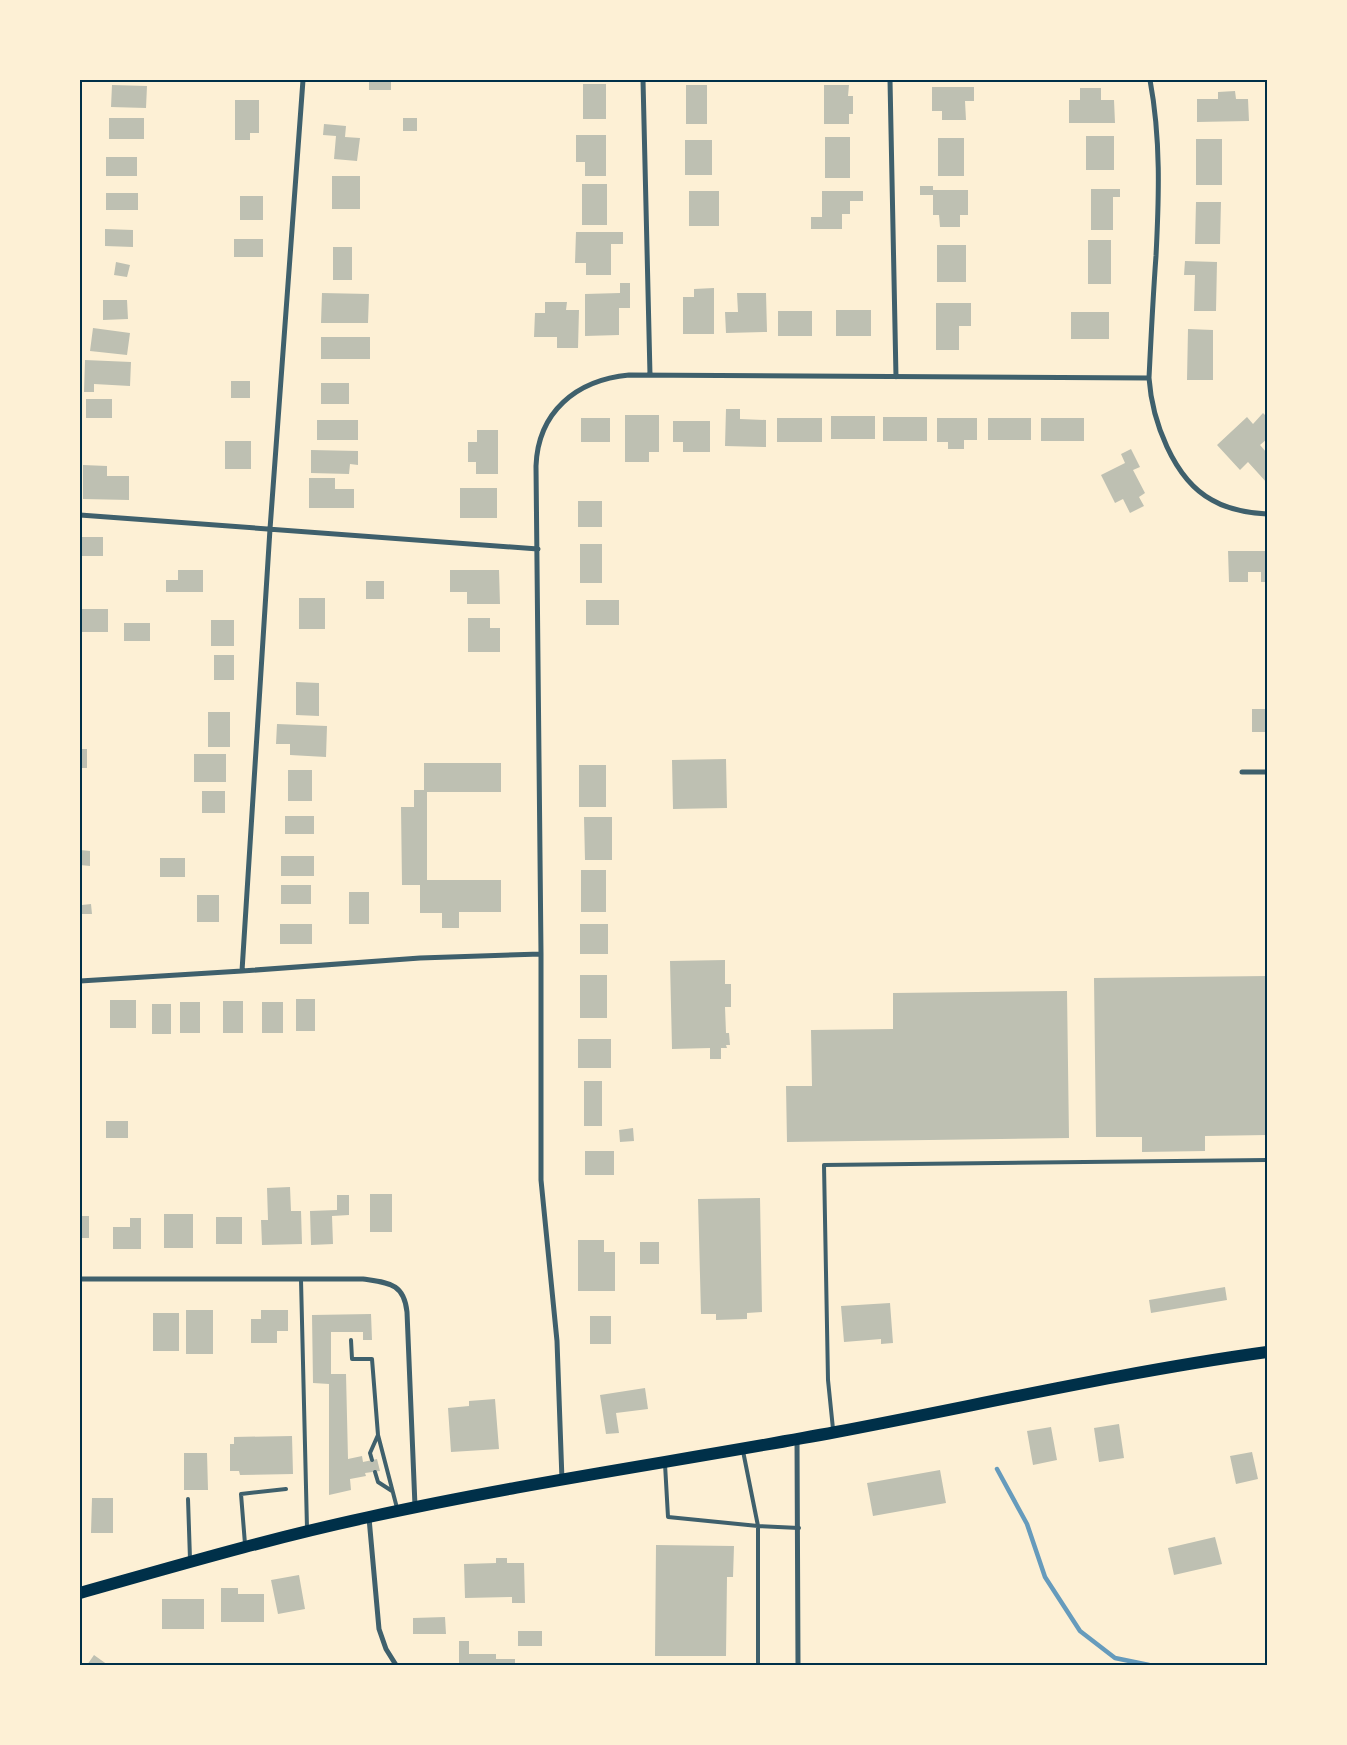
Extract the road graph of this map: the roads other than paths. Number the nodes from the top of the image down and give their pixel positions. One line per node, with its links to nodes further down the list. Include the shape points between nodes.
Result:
1 (303, 80): 10 (street)
2 (644, 80): 5 (street)
3 (890, 80): 6 (street)
4 (1150, 80): 7 (street, via 1157,128 1159,182)
5 (650, 375): 6 (street); 11 (street, via 610,377 593,383 571,395 553,414 536,456)
6 (896, 377): 7 (street)
7 (1149, 378): 8 (street, via 1162,435 1175,461 1194,487 1226,507)
8 (1267, 514)
9 (80, 515): 10 (street)
10 (270, 530): 11 (street); 15 (street)
11 (538, 549): 14 (street)
12 (1242, 772): 13 (street)
13 (1267, 772)
14 (541, 954): 15 (street, via 420,958); 29 (street, via 541,1180 557,1341)
15 (242, 972): 16 (street)
16 (80, 982)
17 (1267, 1160): 22 (lane, via 824,1165 828,1380)
18 (80, 1279): 19 (street)
19 (301, 1280): 33 (street, via 364,1279 384,1282 394,1286 405,1298); 38 (lane)
20 (351, 1340): 23 (lane, via 352,1359 372,1359)
21 (1267, 1352): 22 (main road)
22 (833, 1432): 24 (main road)
23 (378, 1435): 26 (lane, via 370,1452); 31 (lane)
24 (798, 1438): 25 (main road); 37 (street)
25 (742, 1449): 27 (main road); 36 (lane)
26 (372, 1460)
27 (665, 1462): 29 (main road); 36 (lane, via 668,1517)
28 (375, 1472): 31 (lane, via 378,1482)
29 (562, 1480): 33 (main road)
30 (286, 1489): 39 (lane, via 241,1494)
31 (392, 1490): 34 (lane)
32 (188, 1499): 40 (lane)
33 (415, 1507): 34 (main road)
34 (398, 1510): 35 (main road)
35 (369, 1517): 38 (main road); 42 (street, via 379,1629 386,1650)
36 (758, 1526): 37 (lane); 43 (lane)
37 (799, 1528): 44 (street)
38 (307, 1531): 39 (main road)
39 (245, 1547): 40 (main road)
40 (190, 1561): 41 (main road)
41 (80, 1592)
42 (396, 1665)
43 (758, 1665)
44 (798, 1665)

